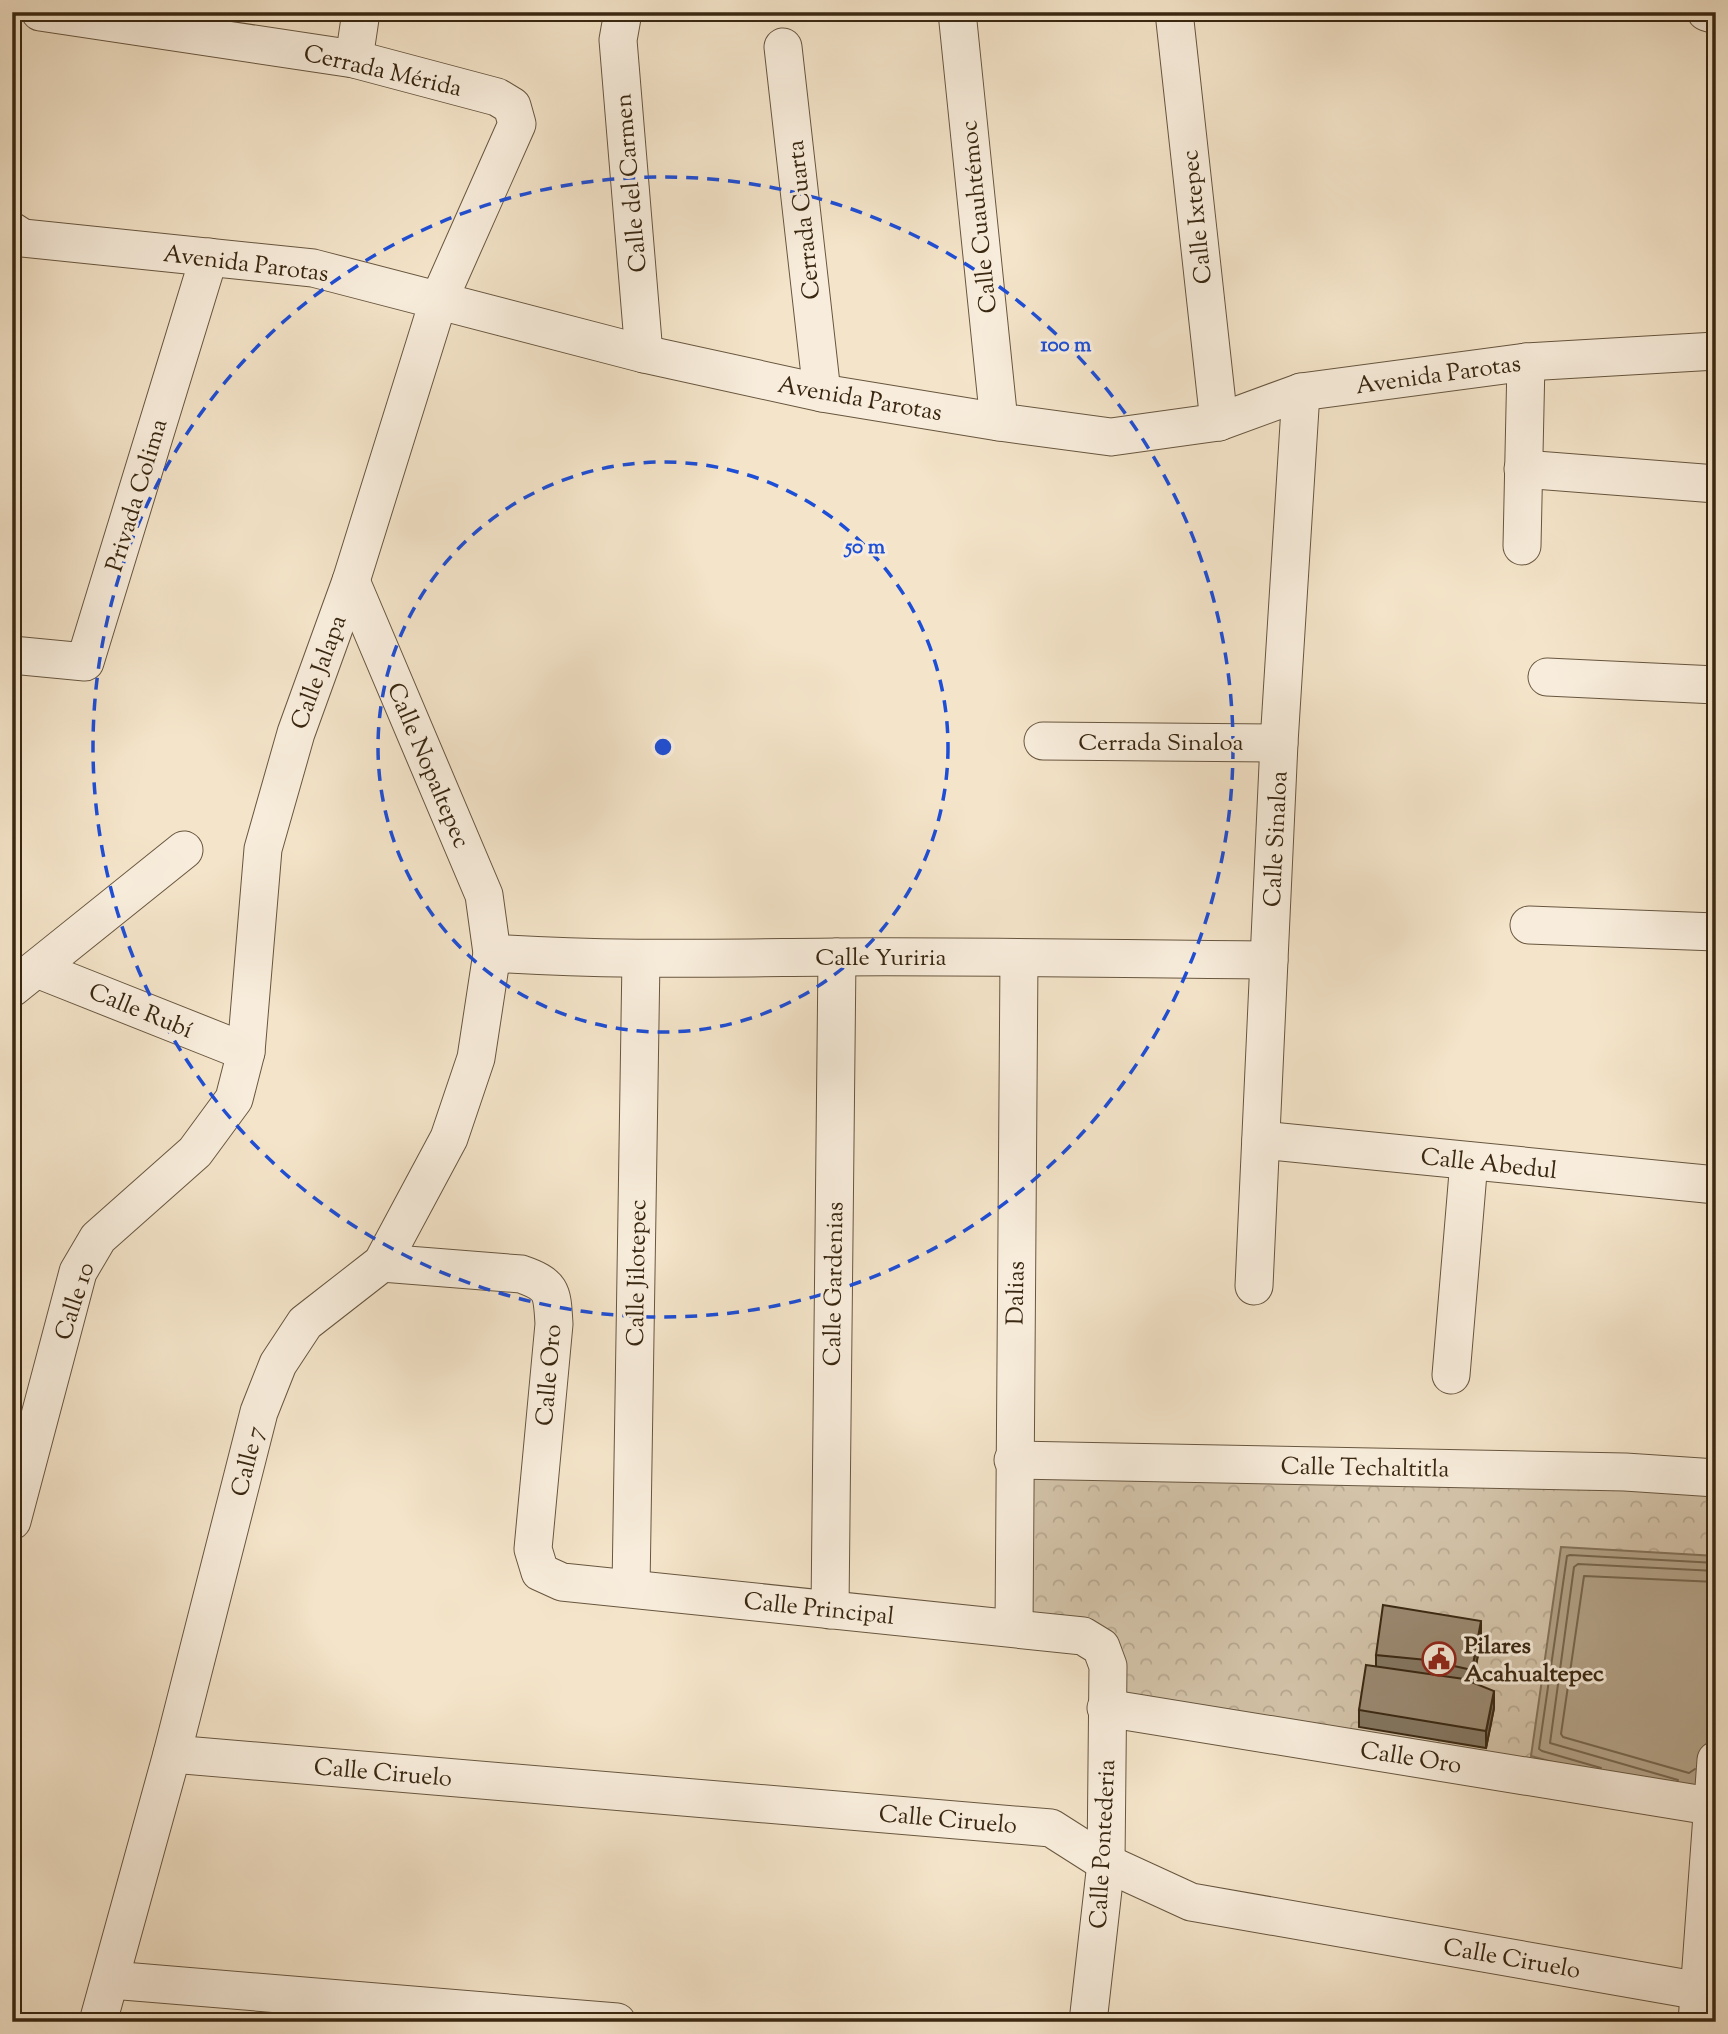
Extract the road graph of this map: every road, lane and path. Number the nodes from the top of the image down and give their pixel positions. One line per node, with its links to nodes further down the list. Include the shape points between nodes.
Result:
1 (40, 12): 9 (street, Cerrada Mérida)
2 (361, 12): 9 (street)
3 (623, 12): 14 (street, Calle del Carmen, via 618,40)
4 (957, 12): 18 (street, Calle Cuauhtémoc)
5 (1174, 12): 19 (street, Calle Ixtepec)
6 (1706, 12): 7 (street)
7 (1716, 15)
8 (783, 47): 16 (street, Cerrada Cuarta)
9 (354, 59): 12 (street, Cerrada Mérida, via 497,97 512,106 517,124)
10 (12, 231): 11 (street, Avenida Parotas, via 23,238)
11 (209, 257): 12 (street, Avenida Parotas, via 313,268); 24 (street, Privada Colima, via 85,662)
12 (438, 302): 14 (street, Avenida Parotas); 23 (street, Calle Jalapa)
13 (1716, 351): 15 (street, Avenida Parotas)
14 (644, 354): 16 (street, Avenida Parotas)
15 (1526, 362): 17 (street, Avenida Parotas); 20 (street)
16 (822, 393): 18 (street, Avenida Parotas)
17 (1301, 393): 19 (street, Avenida Parotas); 28 (street, Calle Sinaloa)
18 (999, 422): 19 (street, Avenida Parotas, via 1111,437)
19 (1219, 422)
20 (1523, 469): 21 (street); 22 (street)
21 (1716, 484)
22 (1522, 546)
23 (351, 581): 32 (street, Calle Nopaltepec, via 484,895); 38 (street, Calle Jalapa, via 296,733 263,849)
24 (12, 655)
25 (1547, 677): 26 (street)
26 (1716, 685)
27 (1043, 741): 28 (street, Cerrada Sinaloa)
28 (1279, 743): 36 (street, Calle Sinaloa)
29 (184, 850): 37 (street)
30 (1529, 925): 31 (street)
31 (1716, 932)
32 (492, 953): 35 (street, Calle Yuriria); 42 (street, Calle 7, via 476,1058 449,1138)
33 (837, 957): 34 (street, Calle Yuriria); 35 (street, Calle Yuriria); 50 (street, Calle Gardenias)
34 (1019, 958): 36 (street, Calle Yuriria); 45 (street, Dalias)
35 (640, 959): 49 (street, Calle Jilotepec)
36 (1269, 960): 39 (street, Calle Sinaloa)
37 (24, 979): 38 (street, Calle Rubí)
38 (246, 1052): 47 (street, Calle 10, via 234,1099 195,1152 98,1238 78,1272)
39 (1261, 1140): 40 (street, Calle Abedul); 43 (street, Calle Sinaloa)
40 (1469, 1161): 41 (street, Calle Abedul); 44 (street)
41 (1716, 1185)
42 (382, 1262): 48 (street, Calle Oro, via 521,1274 541,1281 552,1294 554,1324); 54 (street, Calle 7, via 305,1323 278,1364 259,1412)
43 (1254, 1286)
44 (1451, 1375)
45 (1013, 1460): 46 (street, Calle Techaltitla, via 1625,1472); 51 (street, Dalias)
46 (1716, 1478)
47 (12, 1521)
48 (533, 1549): 49 (street, Calle Principal, via 540,1572 562,1582)
49 (631, 1588): 50 (street, Calle Principal)
50 (830, 1610): 51 (street, Calle Principal)
51 (1014, 1628): 52 (street, Calle Principal, via 1083,1636 1101,1647)
52 (1108, 1666): 53 (street, Calle Pontederia)
53 (1106, 1708): 56 (street, Calle Oro); 57 (street, Calle Pontederia)
54 (172, 1754): 57 (street, Calle Ciruelo, via 1051,1828); 58 (street, Calle 7)
55 (1716, 1760): 56 (street)
56 (1713, 1807): 59 (street)
57 (1106, 1863): 59 (street, Calle Ciruelo, via 1191,1902); 62 (street, Calle Pontederia)
58 (111, 1980): 60 (street, Calle 7); 61 (street)
59 (1698, 2007)
60 (98, 2022)
61 (617, 2022)
62 (1088, 2022)

